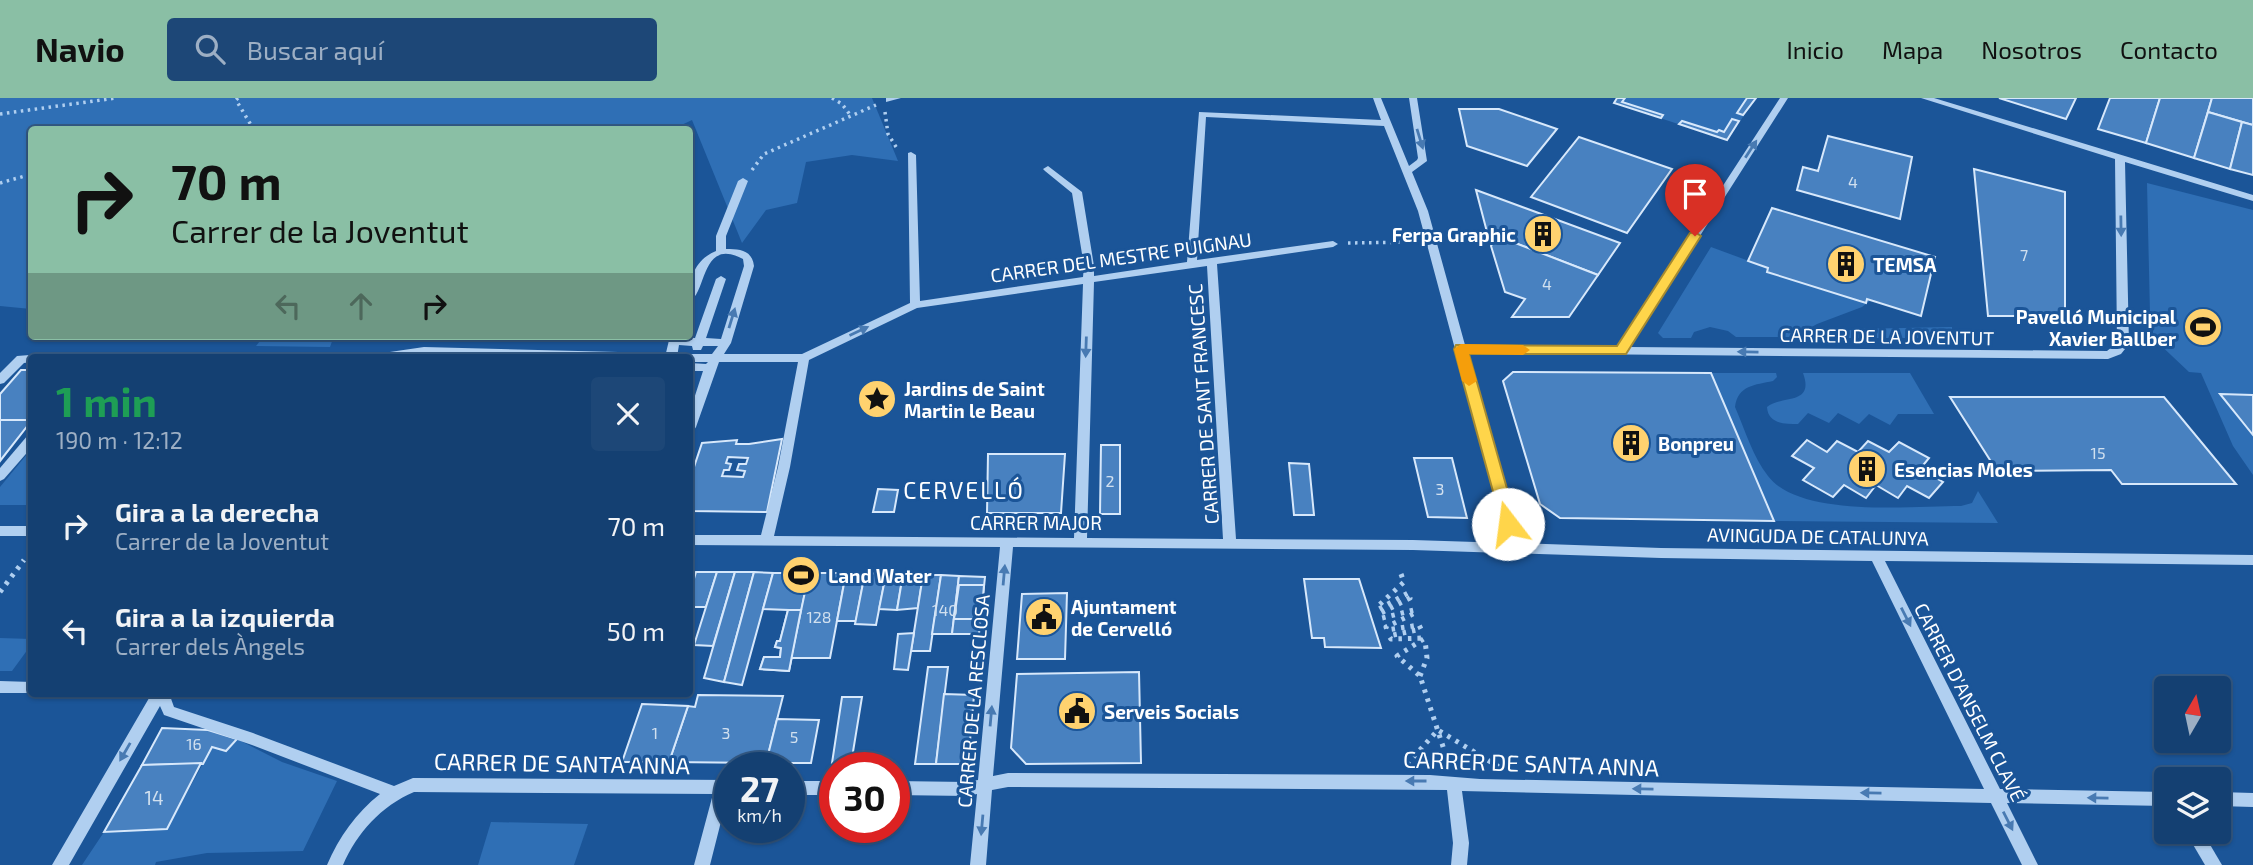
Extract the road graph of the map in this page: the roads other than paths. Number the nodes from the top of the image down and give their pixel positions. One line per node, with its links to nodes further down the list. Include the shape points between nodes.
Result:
1 (1377, 98): 6 (street)
2 (1413, 98): 10 (street, one-way to 10, via 1424,156)
3 (1784, 98): 25 (street, one-way to 3)
4 (1926, 98): 8 (street)
5 (1202, 114): 6 (street); 16 (street, CARRER DE SANT FRANCESC)
6 (1388, 123): 10 (street)
7 (911, 155): 20 (street)
8 (2120, 158): 12 (street); 25 (street, CARRER DE LA JOVENTUT, one-way to 25, via 2123,344 2108,355)
9 (1048, 169): 18 (street, via 1077,192)
10 (1407, 171): 24 (street, via 1423,211)
11 (743, 181): 14 (street, via 720,236)
12 (2253, 198)
13 (1333, 244): 15 (street, CARRER DEL MESTRE PUIGNAU)
14 (721, 253): 19 (street, via 702,265); 26 (street, one-way to 14, via 749,266 744,255)
15 (1212, 262): 16 (street, CARRER DEL MESTRE PUIGNAU); 42 (street, CARRER DE SANT FRANCESC)
16 (1192, 264): 18 (street, CARRER DEL MESTRE PUIGNAU)
17 (721, 279): 23 (street)
18 (1088, 279): 20 (street, CARRER DEL MESTRE PUIGNAU); 41 (street, one-way to 41)
19 (693, 290)
20 (915, 305): 27 (street, CARRER DEL MESTRE PUIGNAU, one-way to 20)
21 (682, 340): 23 (street)
22 (718, 342): 23 (street)
23 (698, 344)
24 (1461, 349): 25 (street, CARRER DE LA JOVENTUT); 44 (street)
25 (1621, 351)
26 (716, 358): 27 (street); 29 (street); 33 (street)
27 (804, 358): 38 (street)
28 (28, 359): 32 (street, via 21,359)
29 (693, 364)
30 (693, 365): 31 (street)
31 (704, 367)
32 (0, 380)
33 (693, 419)
34 (28, 443): 35 (street)
35 (0, 476)
36 (0, 531): 37 (street)
37 (28, 531)
38 (767, 539): 39 (street, CARRER MAJOR); 40 (street, CARRER MAJOR)
39 (693, 540)
40 (1007, 541): 41 (street, CARRER MAJOR); 52 (street, CARRER DE LA RESCLOSA, one-way to 40)
41 (1080, 542): 42 (street, CARRER MAJOR)
42 (1230, 543): 43 (street, CARRER MAJOR)
43 (1383, 544): 44 (street, AVINGUDA DE CATALUNYA)
44 (1515, 549): 45 (street, AVINGUDA DE CATALUNYA)
45 (1876, 556): 46 (street, AVINGUDA DE CATALUNYA); 56 (street, CARRER D'ANSELM CLAVÉ, one-way to 56)
46 (2253, 560)
47 (0, 687): 48 (street)
48 (28, 688)
49 (159, 697): 62 (street, one-way to 62)
50 (163, 697): 55 (street, via 169,711)
51 (1452, 777): 52 (street, CARRER DE SANTA ANNA, one-way to 52, via 1417,781 1008,780); 56 (street, CARRER DE SANTA ANNA, one-way to 51); 66 (street, via 1461,843)
52 (985, 784): 54 (street, CARRER DE SANTA ANNA, via 967,789); 65 (street, CARRER DE LA RESCLOSA, one-way to 65)
53 (714, 787): 55 (street, CARRER DE SANTA ANNA, via 422,784)
54 (910, 788)
55 (395, 793): 63 (street, via 360,823)
56 (1995, 796): 57 (street, CARRER DE SANTA ANNA, one-way to 56); 67 (street, CARRER D'ANSELM CLAVÉ, one-way to 67)
57 (2154, 799)
58 (2231, 799): 59 (street)
59 (2253, 800)
60 (714, 826): 64 (street)
61 (2201, 844): 68 (street)
62 (60, 865)
63 (335, 865)
64 (702, 865)
65 (978, 865)
66 (1458, 865)
67 (2030, 865)
68 (2214, 865)

